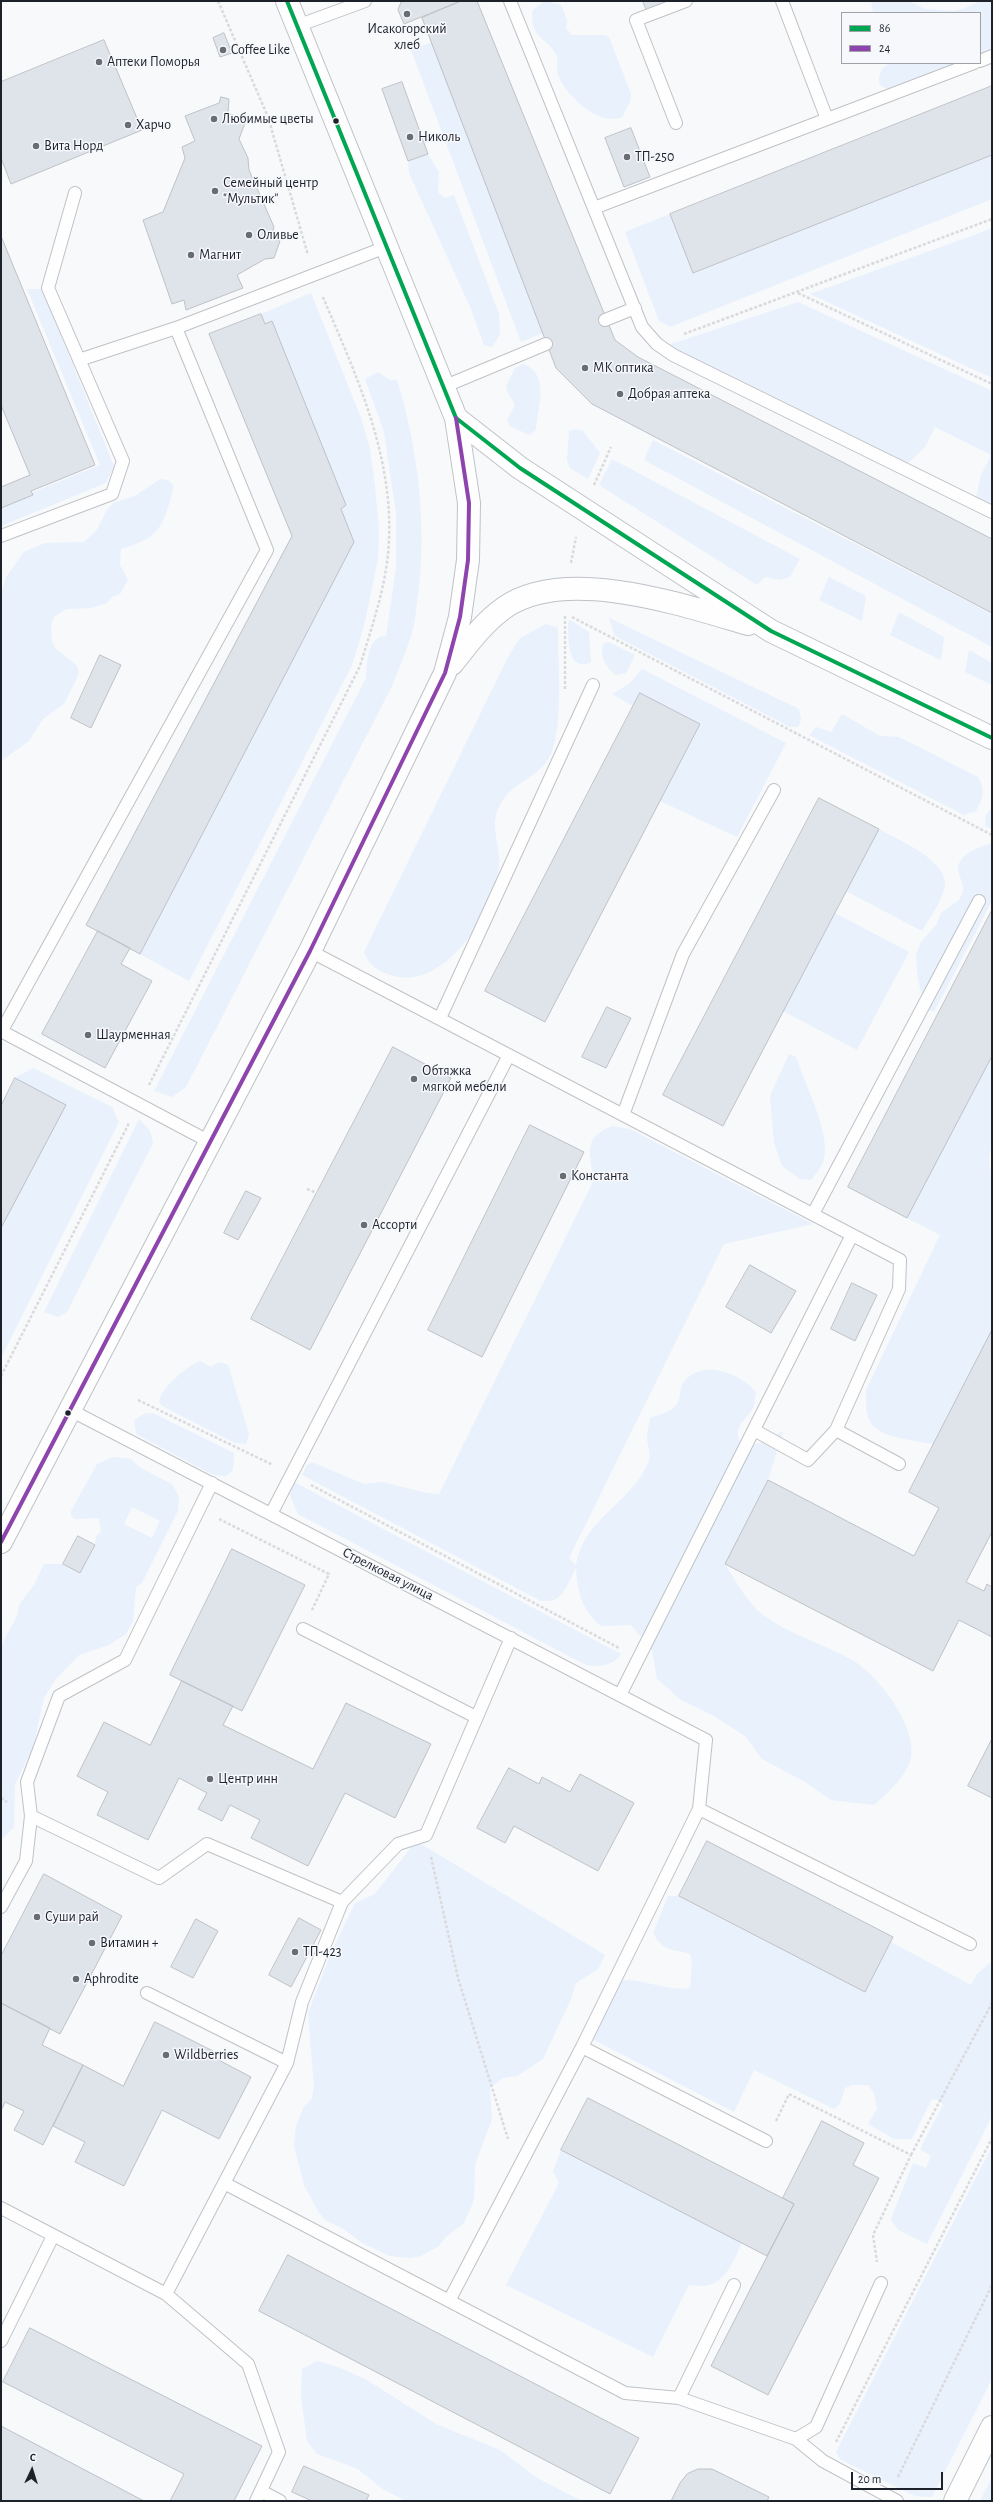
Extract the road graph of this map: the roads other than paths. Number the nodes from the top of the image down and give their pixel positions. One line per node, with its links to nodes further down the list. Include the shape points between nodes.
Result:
1 (287, 1): 6 (main road)
2 (365, 1): 6 (lane)
3 (510, 1): 13 (lane)
4 (686, 1): 11 (lane, via 636,20)
5 (782, 1): 10 (lane)
6 (297, 26): 14 (main road)
7 (992, 56): 8 (lane)
8 (981, 61)
9 (971, 64): 10 (lane)
10 (827, 118): 13 (lane)
11 (676, 123)
12 (75, 193): 19 (lane, via 48,288)
13 (594, 208): 15 (lane)
14 (386, 247): 17 (lane); 20 (main road)
15 (635, 308): 16 (lane); 22 (lane, via 642,327 657,344 673,355)
16 (605, 320)
17 (176, 328): 19 (lane); 32 (lane, via 267,550)
18 (546, 344): 20 (lane)
19 (79, 360): 23 (lane, via 123,461 112,494)
20 (443, 387): 21 (main road)
21 (456, 418): 24 (main road, via 520,468); 25 (main road, via 469,503 468,553 460,617)
22 (992, 512)
23 (1, 536)
24 (772, 631): 25 (main road, via 642,595 566,590 532,596 504,608 480,628); 27 (main road)
25 (446, 672): 30 (main road)
26 (593, 685): 31 (lane)
27 (992, 738)
28 (774, 790): 34 (lane, via 683,954)
29 (978, 901): 36 (lane)
30 (310, 950): 31 (lane); 35 (main road)
31 (440, 1018): 33 (lane)
32 (1, 1031): 35 (lane)
33 (509, 1054): 34 (lane); 43 (lane)
34 (623, 1115): 36 (lane)
35 (210, 1142): 38 (main road)
36 (813, 1214): 37 (lane)
37 (852, 1235): 39 (lane); 40 (lane, via 900,1260 899,1288)
38 (70, 1410): 42 (lane, Стрелковая улица); 44 (main road)
39 (754, 1430): 40 (lane, via 808,1460); 47 (lane)
40 (836, 1430): 41 (lane)
41 (899, 1464)
42 (212, 1483): 43 (lane, Стрелковая улица); 50 (lane, via 125,1660 59,1696 27,1782)
43 (271, 1514): 46 (lane, Стрелковая улица)
44 (1, 1542)
45 (303, 1629): 48 (lane)
46 (510, 1638): 47 (lane, Стрелковая улица); 48 (lane)
47 (620, 1695): 49 (lane, Стрелковая улица, via 706,1740)
48 (476, 1717): 51 (lane, via 426,1835 398,1844)
49 (699, 1809): 53 (lane); 55 (lane)
50 (31, 1816): 51 (lane, via 159,1878 207,1844); 52 (lane, via 26,1861)
51 (342, 1902): 56 (lane, via 302,2002)
52 (1, 1907)
53 (970, 1944)
54 (147, 1993): 56 (lane)
55 (582, 2046): 57 (lane); 64 (lane)
56 (287, 2063): 58 (lane)
57 (766, 2141)
58 (224, 2183): 63 (lane); 64 (lane)
59 (1, 2208): 60 (lane)
60 (53, 2236): 63 (lane); 65 (lane)
61 (881, 2283): 68 (lane, via 816,2427)
62 (734, 2285): 66 (lane)
63 (166, 2294): 69 (lane, via 248,2364 279,2452)
64 (449, 2301): 66 (lane, via 625,2393)
65 (1, 2341)
66 (679, 2398): 68 (lane)
67 (992, 2427): 72 (main road)
68 (796, 2439): 70 (lane, via 823,2461)
69 (258, 2496): 71 (lane)
70 (892, 2499)
71 (280, 2501)
72 (955, 2501)

